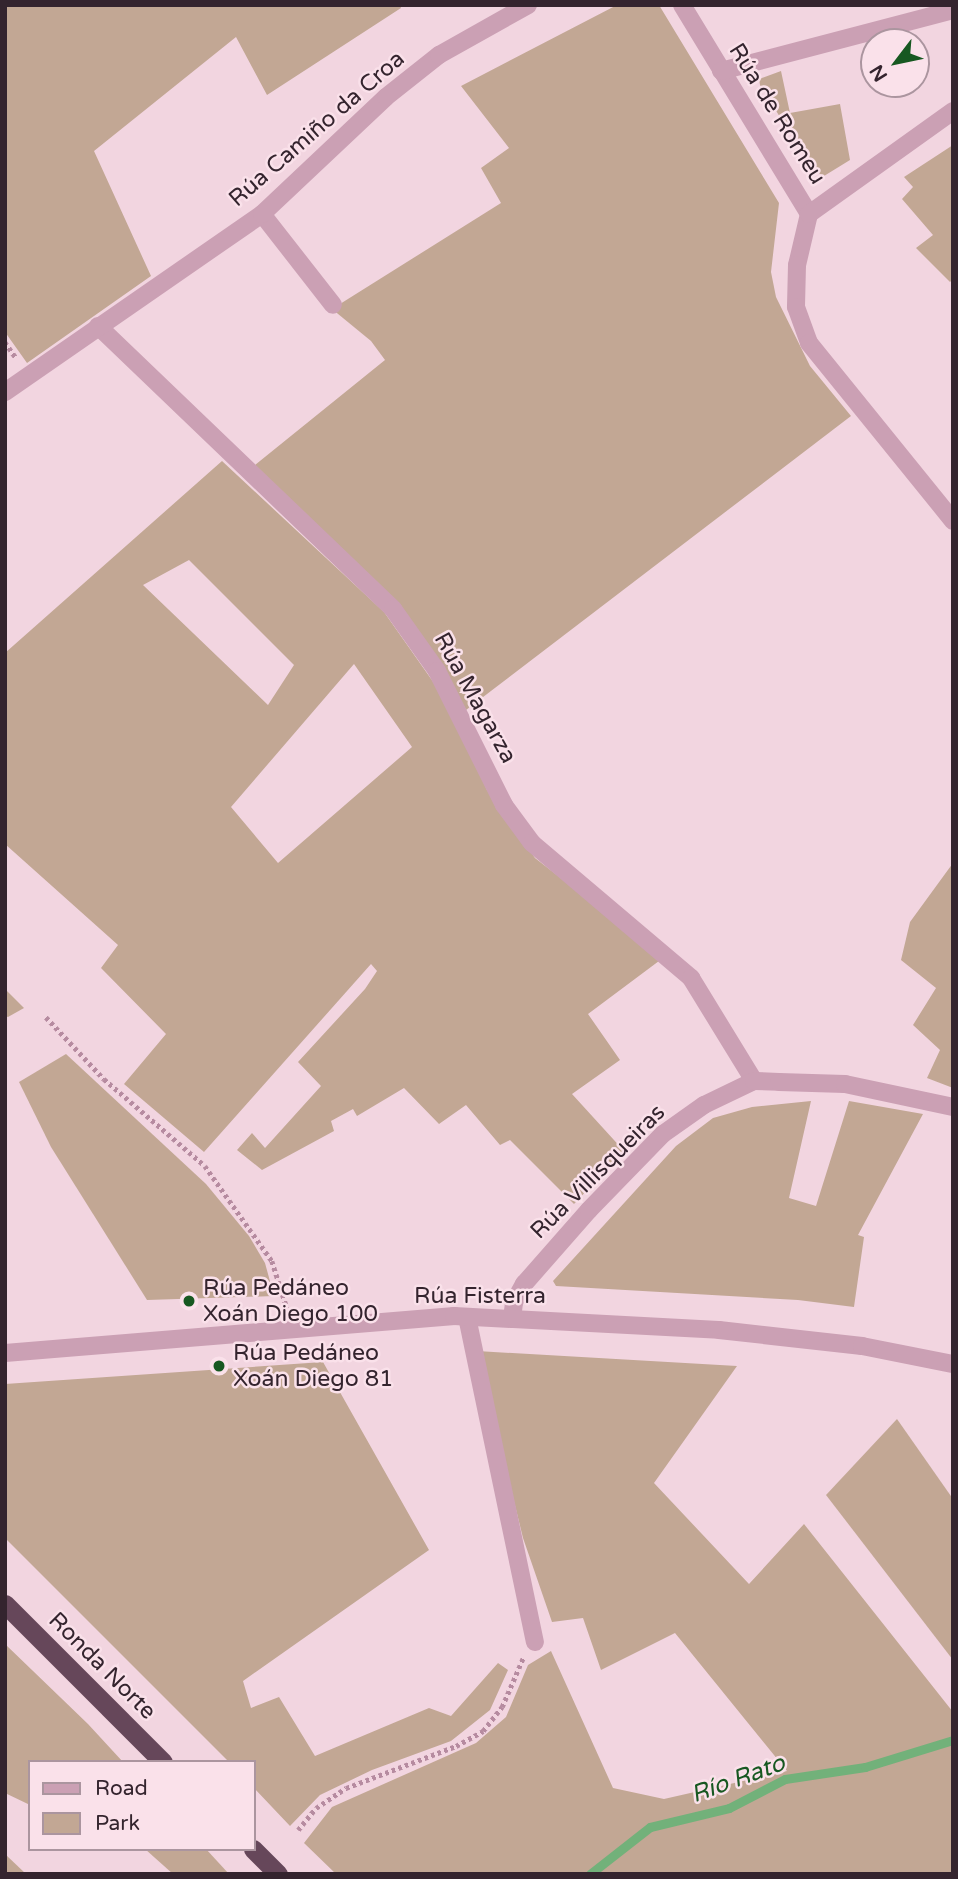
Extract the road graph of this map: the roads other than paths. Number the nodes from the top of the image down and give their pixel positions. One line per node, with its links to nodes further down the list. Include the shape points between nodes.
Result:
1 (528, 5): 6 (street, Rúa Camiño da Croa, via 439,55 386,97)
2 (682, 5): 4 (street, Rúa de Romeu)
3 (953, 10): 4 (street)
4 (721, 71): 7 (street, Rúa de Romeu)
5 (953, 111): 7 (street, Rúa de Romeu)
6 (262, 214): 8 (street); 9 (street, Rúa Camiño da Croa)
7 (809, 214): 11 (street, Rúa de Romeu, via 797,265 796,307 809,342)
8 (333, 305)
9 (98, 326): 10 (street, Rúa Camiño da Croa); 12 (street, Rúa Magarza, via 393,609 437,671 503,804 532,843 691,978)
10 (5, 392)
11 (953, 521)
12 (754, 1081): 13 (street, Rúa Villisqueiras, via 845,1084); 15 (street, Rúa Villisqueiras, via 704,1105 663,1134 524,1284 514,1302)
13 (953, 1107)
14 (467, 1317): 15 (street, Rúa Fisterra); 16 (street, Rúa Fisterra); 19 (street)
15 (512, 1319): 17 (street, Rúa Fisterra, via 719,1330 862,1346)
16 (5, 1353)
17 (953, 1364)
18 (5, 1604): 20 (highway, Ronda Norte)
19 (535, 1642)
20 (161, 1760)
21 (255, 1851): 22 (highway)
22 (278, 1874)

